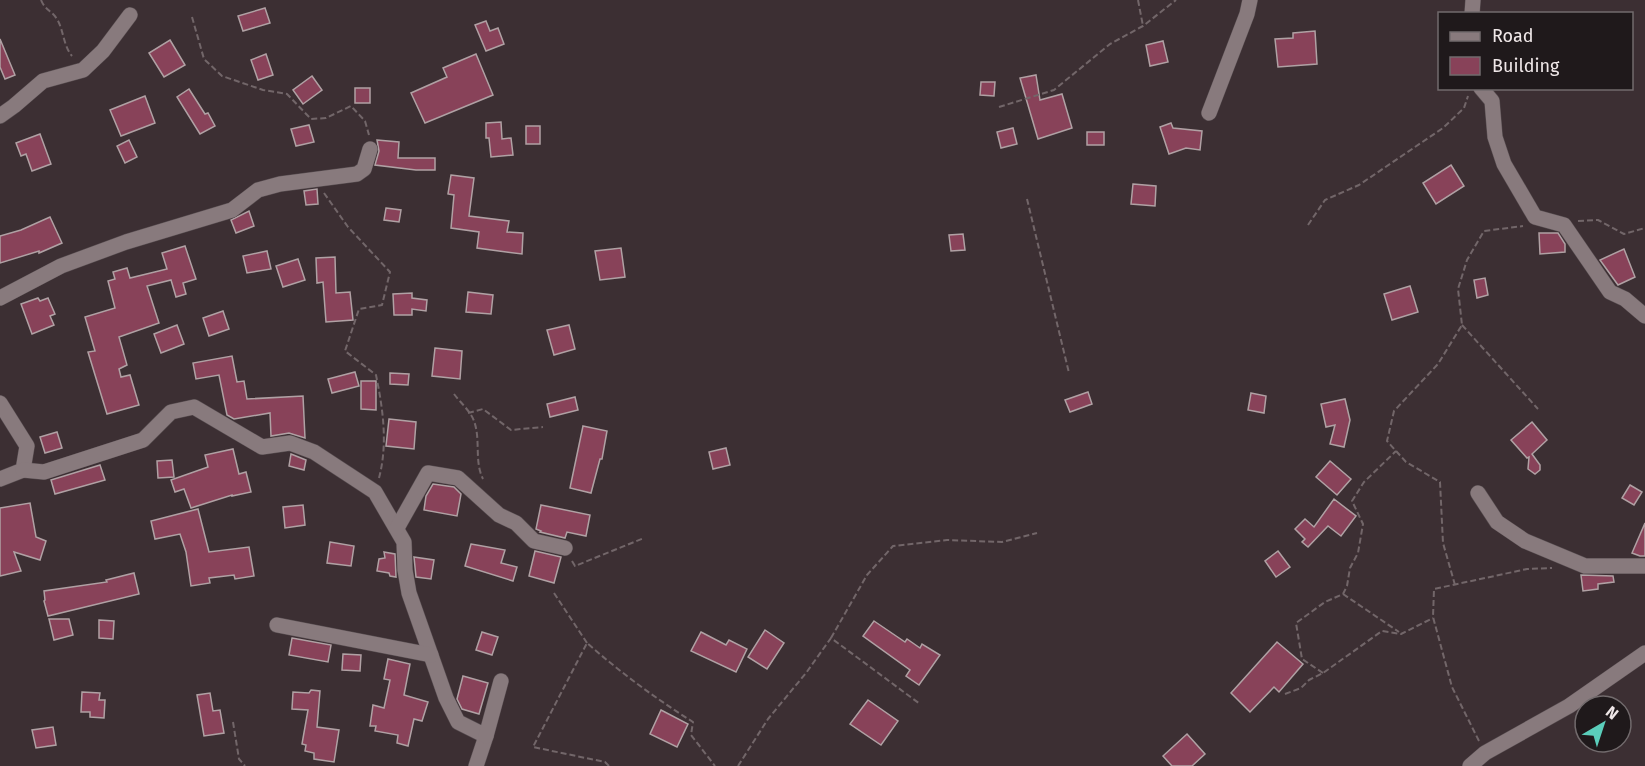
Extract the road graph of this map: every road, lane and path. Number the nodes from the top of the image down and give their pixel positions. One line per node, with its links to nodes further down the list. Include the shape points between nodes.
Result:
1 (41, 0): 8 (path, via 57,19 66,49)
2 (1138, 0): 7 (path)
3 (1176, 0): 7 (path)
4 (1250, 0): 12 (street)
5 (130, 15): 8 (street)
6 (192, 17): 14 (path, via 204,58 222,76 287,94 311,119 326,118 351,106 365,121)
7 (1143, 26): 11 (path, via 1110,44 1054,90)
8 (83, 70): 13 (street, via 43,81)
9 (1469, 90): 18 (path, via 1464,108 1443,128 1359,185 1325,200)
10 (1483, 90): 17 (street, via 1492,101 1495,136 1504,164)
11 (999, 107)
12 (1209, 113)
13 (0, 116)
14 (370, 149): 15 (street, via 364,169 357,174)
15 (311, 180): 21 (street, via 258,190 232,210 61,266); 34 (path, via 390,272 382,305 358,309 345,351 376,375 382,405 384,458)
16 (1027, 199): 24 (path)
17 (1535, 217): 19 (street); 23 (path, via 1522,226 1484,231 1467,260 1458,289)
18 (1308, 225)
19 (1564, 225): 20 (path, via 1598,220 1624,234); 22 (street, via 1610,291)
20 (1645, 228)
21 (0, 298)
22 (1645, 316)
23 (1462, 325): 27 (path); 30 (path, via 1438,364 1394,411 1387,441)
24 (1069, 373)
25 (454, 394): 28 (path)
26 (0, 403): 31 (street, via 27,446)
27 (1538, 409)
28 (468, 413): 29 (path, via 483,409 511,430); 33 (path, via 474,420)
29 (543, 427)
30 (1396, 451): 42 (path, via 1406,462 1440,482 1443,543); 44 (path, via 1364,482 1352,501 1363,524 1358,553)
31 (23, 470): 32 (street); 34 (street, via 44,472 143,440 171,412 194,407 262,447 290,443 314,452)
32 (0, 479)
33 (484, 483)
34 (375, 492): 36 (street)
35 (1478, 493): 40 (street, via 1497,522 1525,541)
36 (397, 528): 39 (street, via 428,473 458,478 534,541); 51 (street, via 404,543 409,593)
37 (1037, 533): 48 (path, via 1002,542 946,540 893,546 867,575)
38 (644, 538): 39 (path, via 575,566)
39 (565, 548)
40 (1572, 560): 41 (street, via 1585,566); 42 (path, via 1551,569 1527,569)
41 (1645, 566)
42 (1455, 585): 45 (path, via 1434,589)
43 (554, 593): 49 (path)
44 (1342, 594): 47 (path); 52 (path, via 1296,623 1302,659)
45 (1433, 617): 47 (path); 58 (path, via 1452,687)
46 (278, 625): 51 (street)
47 (1401, 634): 52 (path, via 1382,631)
48 (831, 638): 55 (path); 63 (path, via 768,719)
49 (588, 643): 61 (path, via 532,747); 62 (path, via 618,670 693,722 691,735)
50 (1645, 653): 58 (street, via 1569,706)
51 (431, 655): 57 (street, via 458,722)
52 (1323, 673): 54 (path)
53 (501, 681): 57 (street)
54 (1286, 694)
55 (920, 704)
56 (232, 722): 59 (path, via 239,759)
57 (486, 736): 60 (street)
58 (1485, 753): 64 (street)
59 (245, 766)
60 (476, 766)
61 (609, 766)
62 (716, 766)
63 (738, 766)
64 (1470, 766)

